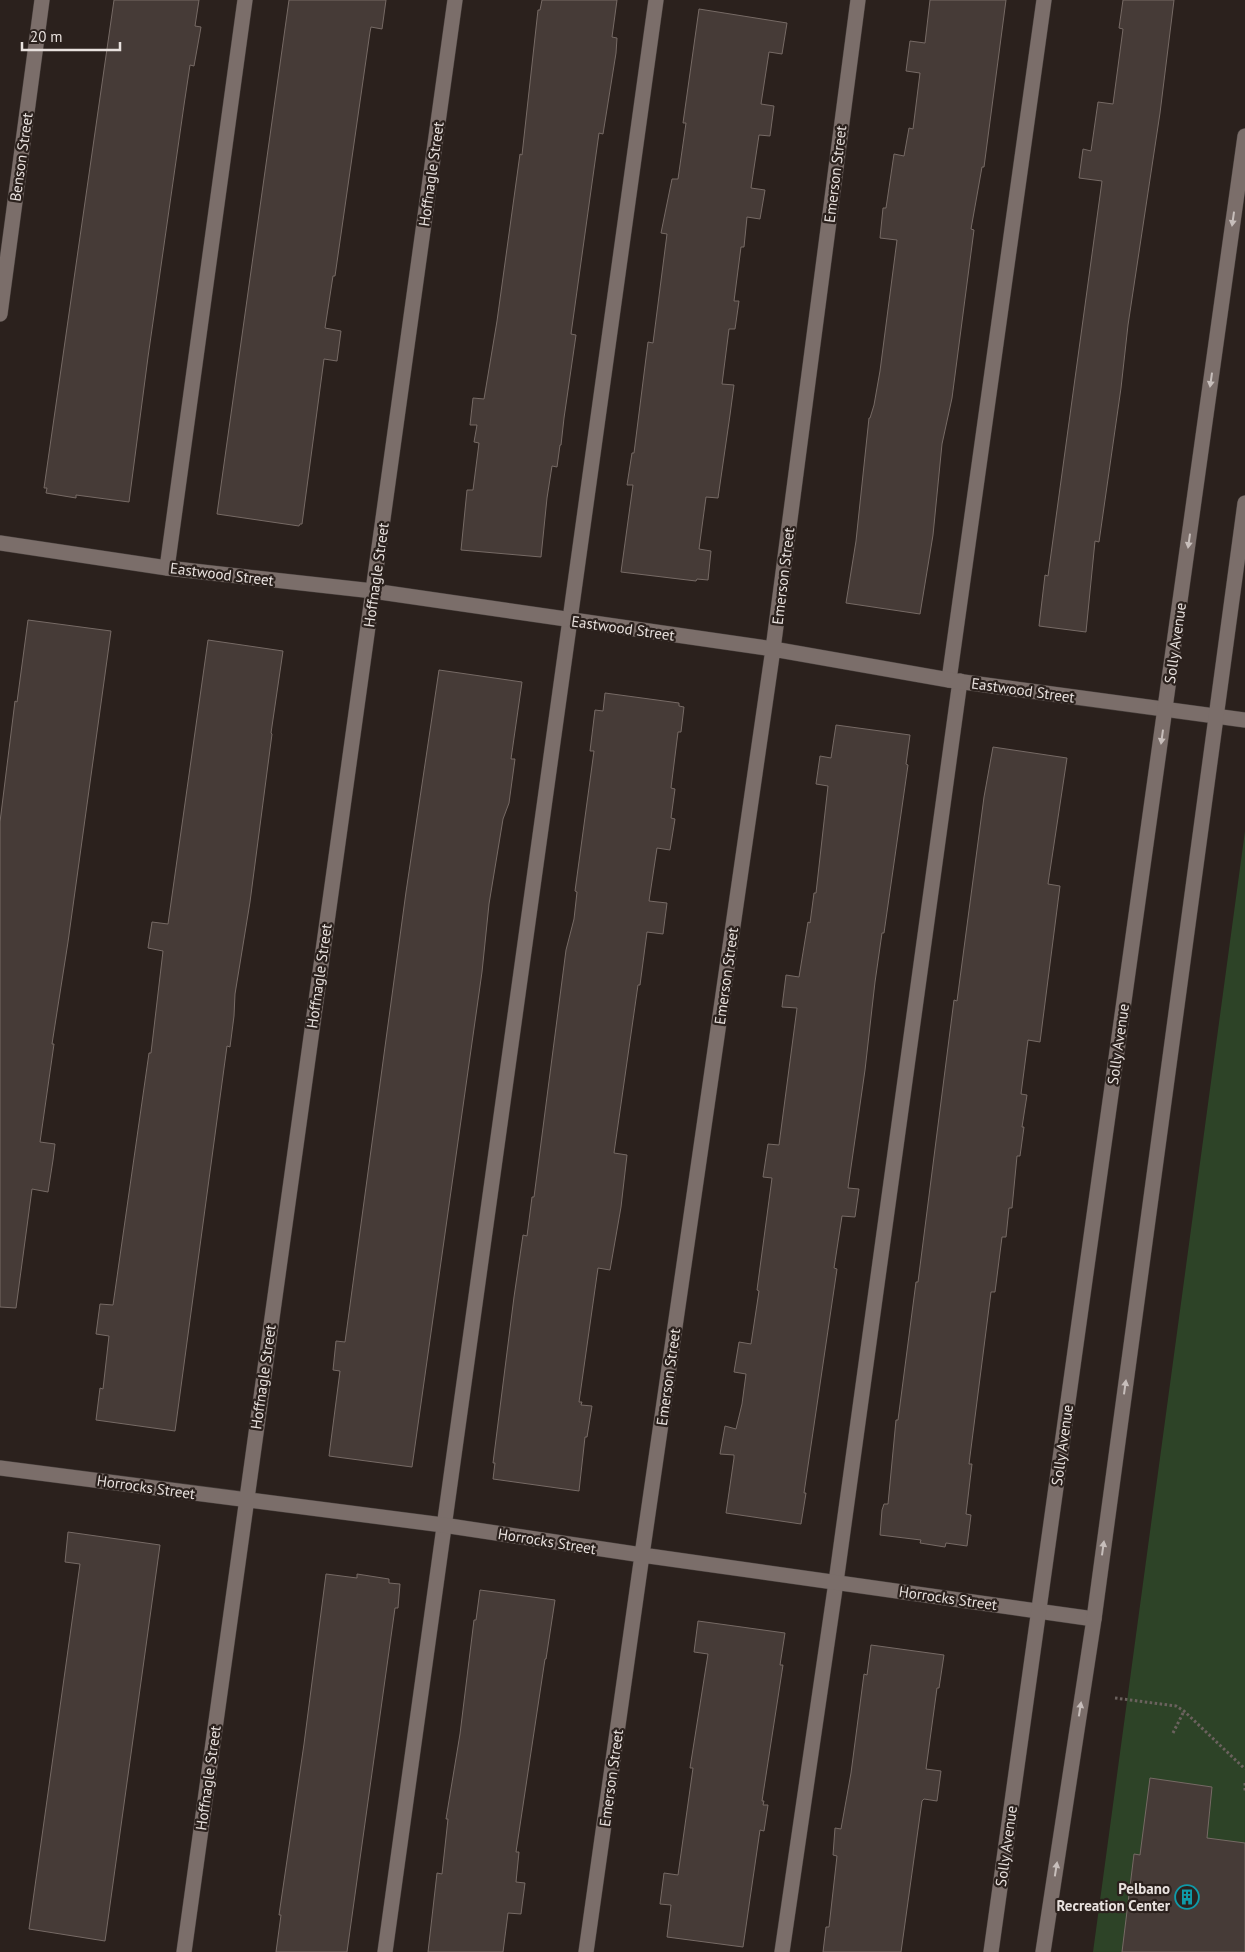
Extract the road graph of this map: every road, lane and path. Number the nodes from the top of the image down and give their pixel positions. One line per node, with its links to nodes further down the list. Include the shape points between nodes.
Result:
1 (42, 0): 8 (street, Benson Street)
2 (245, 0): 11 (street)
3 (455, 0): 12 (street, Hoffnagle Street)
4 (656, 0): 13 (street)
5 (858, 0): 14 (street, Emerson Street)
6 (1044, 0): 15 (street)
7 (1245, 136): 16 (street, Solly Avenue, one-way to 16)
8 (0, 314)
9 (1245, 504): 17 (street)
10 (0, 543): 11 (street, Eastwood Street)
11 (167, 568): 12 (street, Eastwood Street)
12 (373, 591): 13 (street, Eastwood Street); 20 (street, Hoffnagle Street)
13 (571, 620): 14 (street, Eastwood Street); 21 (street)
14 (773, 649): 15 (street, Eastwood Street); 22 (street, Emerson Street)
15 (954, 681): 16 (street, Eastwood Street); 23 (street)
16 (1165, 710): 17 (street, Eastwood Street); 24 (street, Solly Avenue, one-way to 24)
17 (1215, 716): 18 (street, Eastwood Street); 25 (street, one-way to 17)
18 (1245, 720)
19 (0, 1468): 20 (street, Horrocks Street)
20 (246, 1500): 21 (street, Horrocks Street); 32 (street, Hoffnagle Street)
21 (443, 1525): 22 (street, Horrocks Street); 33 (street)
22 (642, 1555): 23 (street, Horrocks Street); 34 (street, Emerson Street)
23 (836, 1582): 24 (street, Horrocks Street); 35 (street)
24 (1038, 1611): 25 (street, Horrocks Street); 36 (street, Solly Avenue)
25 (1094, 1619): 37 (street, one-way to 25)
26 (1115, 1698): 27 (path, via 1176,1706)
27 (1184, 1711): 28 (path); 29 (path)
28 (1173, 1733)
29 (1245, 1769)
30 (1245, 1783): 31 (path)
31 (1245, 1792)
32 (184, 1952)
33 (384, 1952)
34 (586, 1952)
35 (782, 1952)
36 (991, 1952)
37 (1043, 1952)

